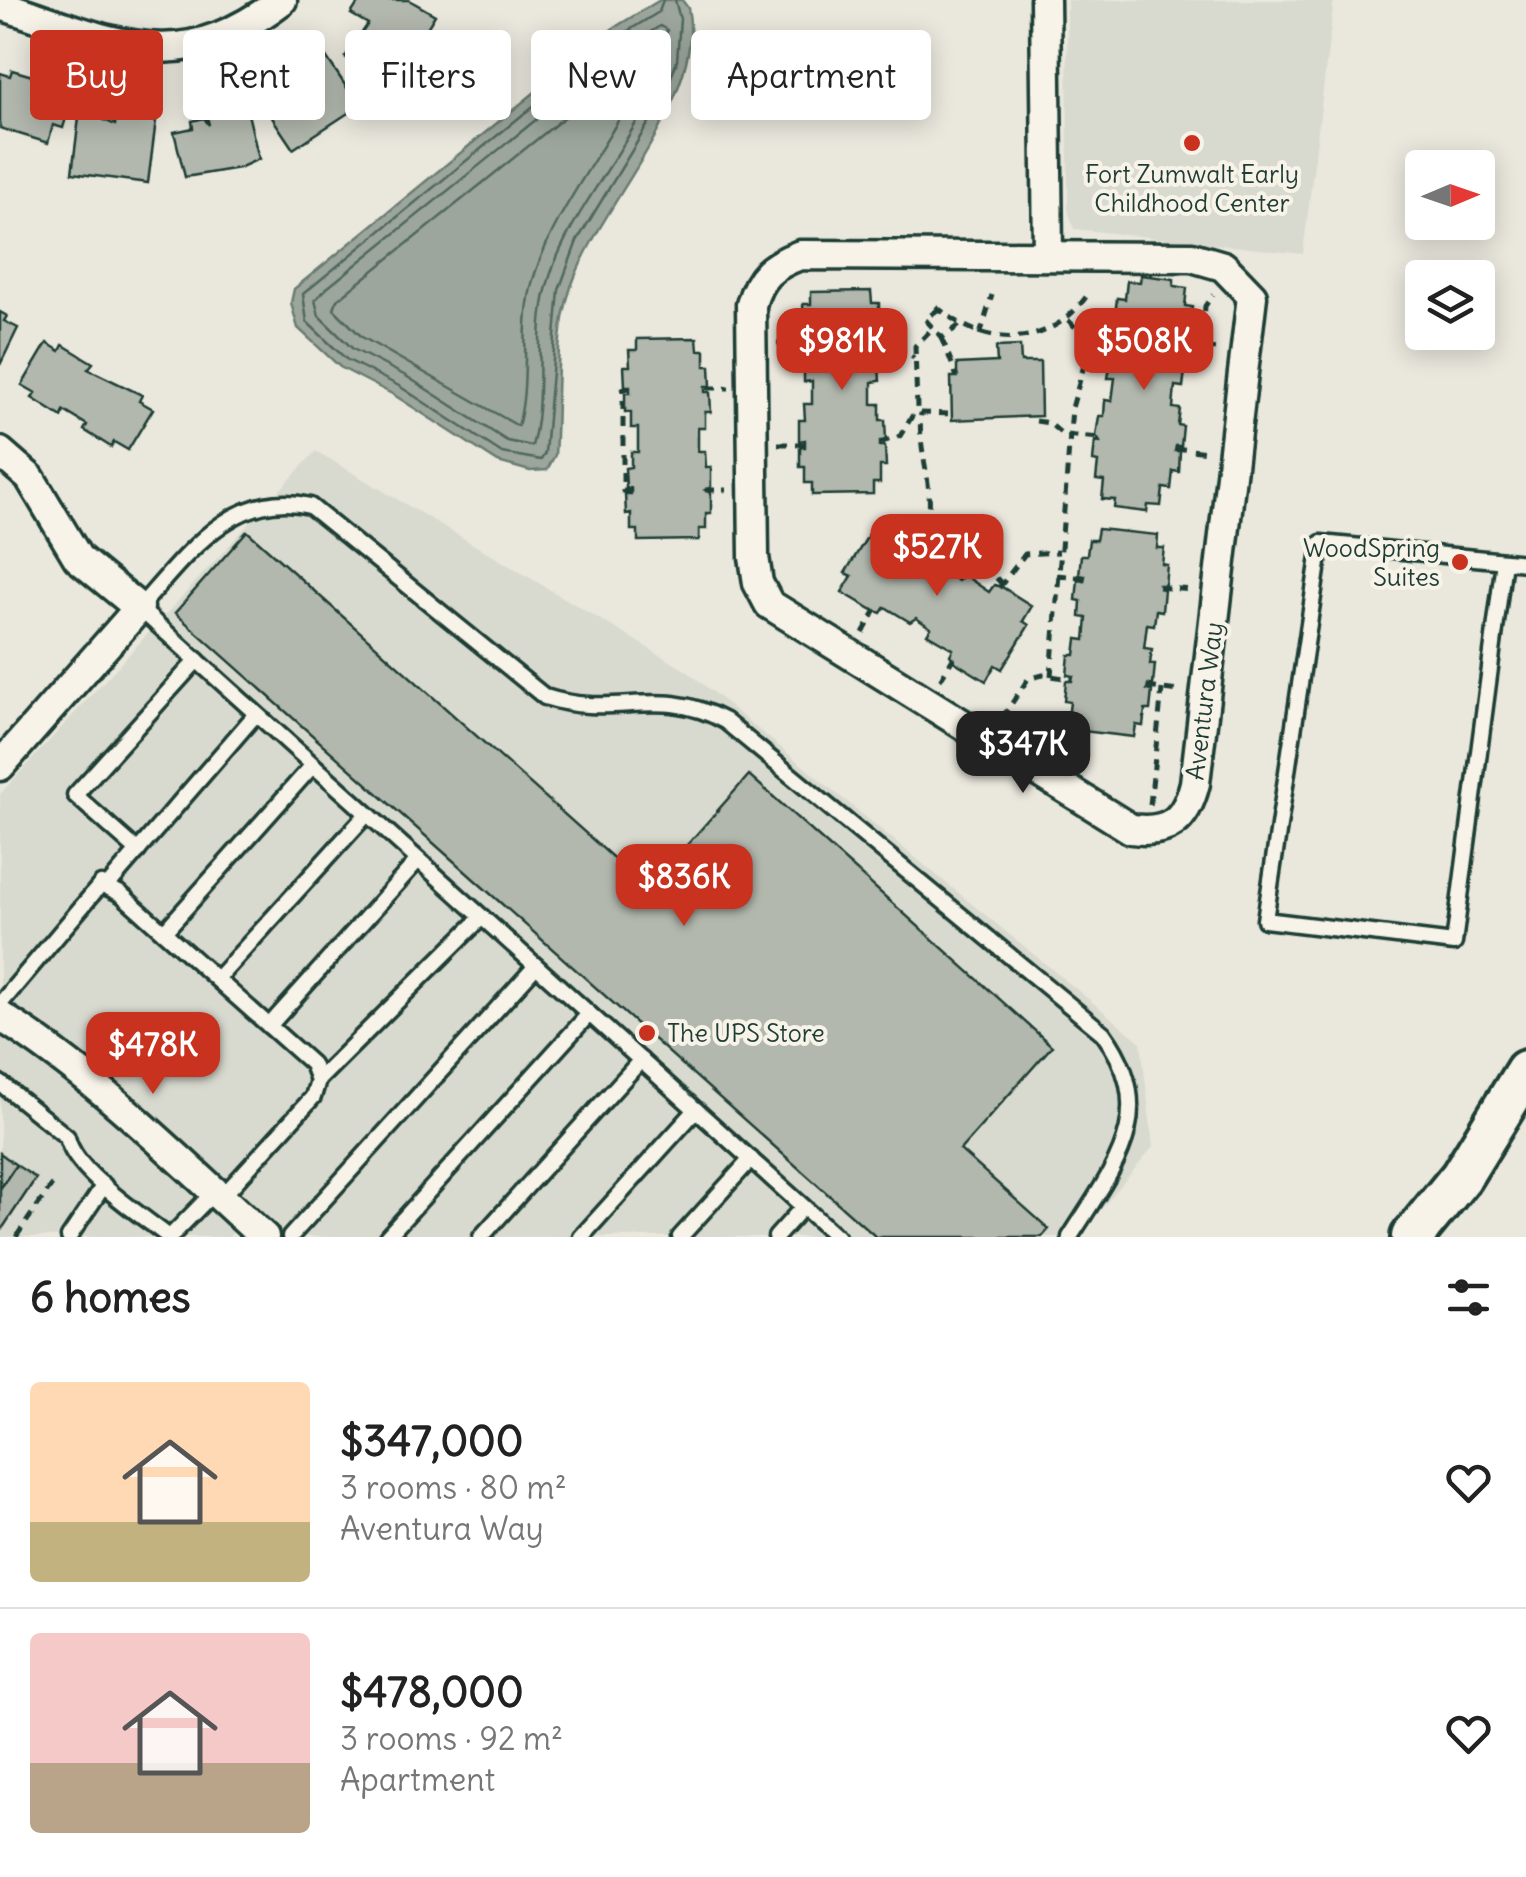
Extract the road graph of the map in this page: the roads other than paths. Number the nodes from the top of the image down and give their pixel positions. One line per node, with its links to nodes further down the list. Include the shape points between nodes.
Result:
1 (282, 0): 3 (street, via 229,36 195,48 153,49)
2 (1045, 0): 4 (street)
3 (0, 5)
4 (1048, 255): 4 (street, Aventura Way, via 1192,257 1238,276 1252,296 1195,782 1188,810 1172,826 1147,831 1131,829 768,604 758,583 752,305 758,279 800,255)
5 (0, 452): 8 (street, via 30,478 78,558)
6 (1504, 561): 6 (lane, via 1321,543 1264,920 1454,942); 7 (lane)
7 (1526, 563)
8 (140, 608): 9 (lane); 12 (street); 44 (lane, via 230,516 294,502 316,510 545,697 578,708 660,700 695,704 724,721 1103,1032 1125,1062 1133,1104 1127,1142)
9 (197, 660): 10 (lane); 14 (lane, via 75,794)
10 (256, 714): 11 (lane); 14 (lane)
11 (313, 765): 13 (lane); 18 (lane)
12 (0, 766)
13 (367, 814): 15 (lane); 20 (lane)
14 (138, 851): 16 (lane)
15 (418, 860): 17 (lane); 24 (lane)
16 (109, 884): 18 (lane); 21 (lane, via 100,884)
17 (482, 916): 19 (lane); 27 (lane)
18 (164, 932): 20 (lane)
19 (536, 966): 22 (lane); 37 (lane)
20 (216, 979): 24 (lane)
21 (0, 1004)
22 (589, 1014): 25 (lane); 38 (lane)
23 (0, 1016): 32 (street, via 78,1071)
24 (270, 1026): 27 (lane, via 312,1064)
25 (641, 1060): 29 (lane); 39 (lane)
26 (1526, 1072): 45 (street, via 1460,1177)
27 (318, 1080): 32 (lane, via 313,1097)
28 (0, 1083): 31 (lane, via 67,1137 70,1151)
29 (696, 1110): 30 (lane); 40 (lane)
30 (751, 1160): 33 (lane); 41 (lane)
31 (104, 1185): 34 (lane); 35 (lane)
32 (217, 1195): 35 (lane); 36 (street)
33 (804, 1207): 42 (lane); 43 (lane)
34 (69, 1237)
35 (169, 1237)
36 (264, 1237)
37 (290, 1237)
38 (387, 1237)
39 (481, 1237)
40 (582, 1237)
41 (680, 1237)
42 (776, 1237)
43 (837, 1237)
44 (1070, 1237)
45 (1412, 1237)

